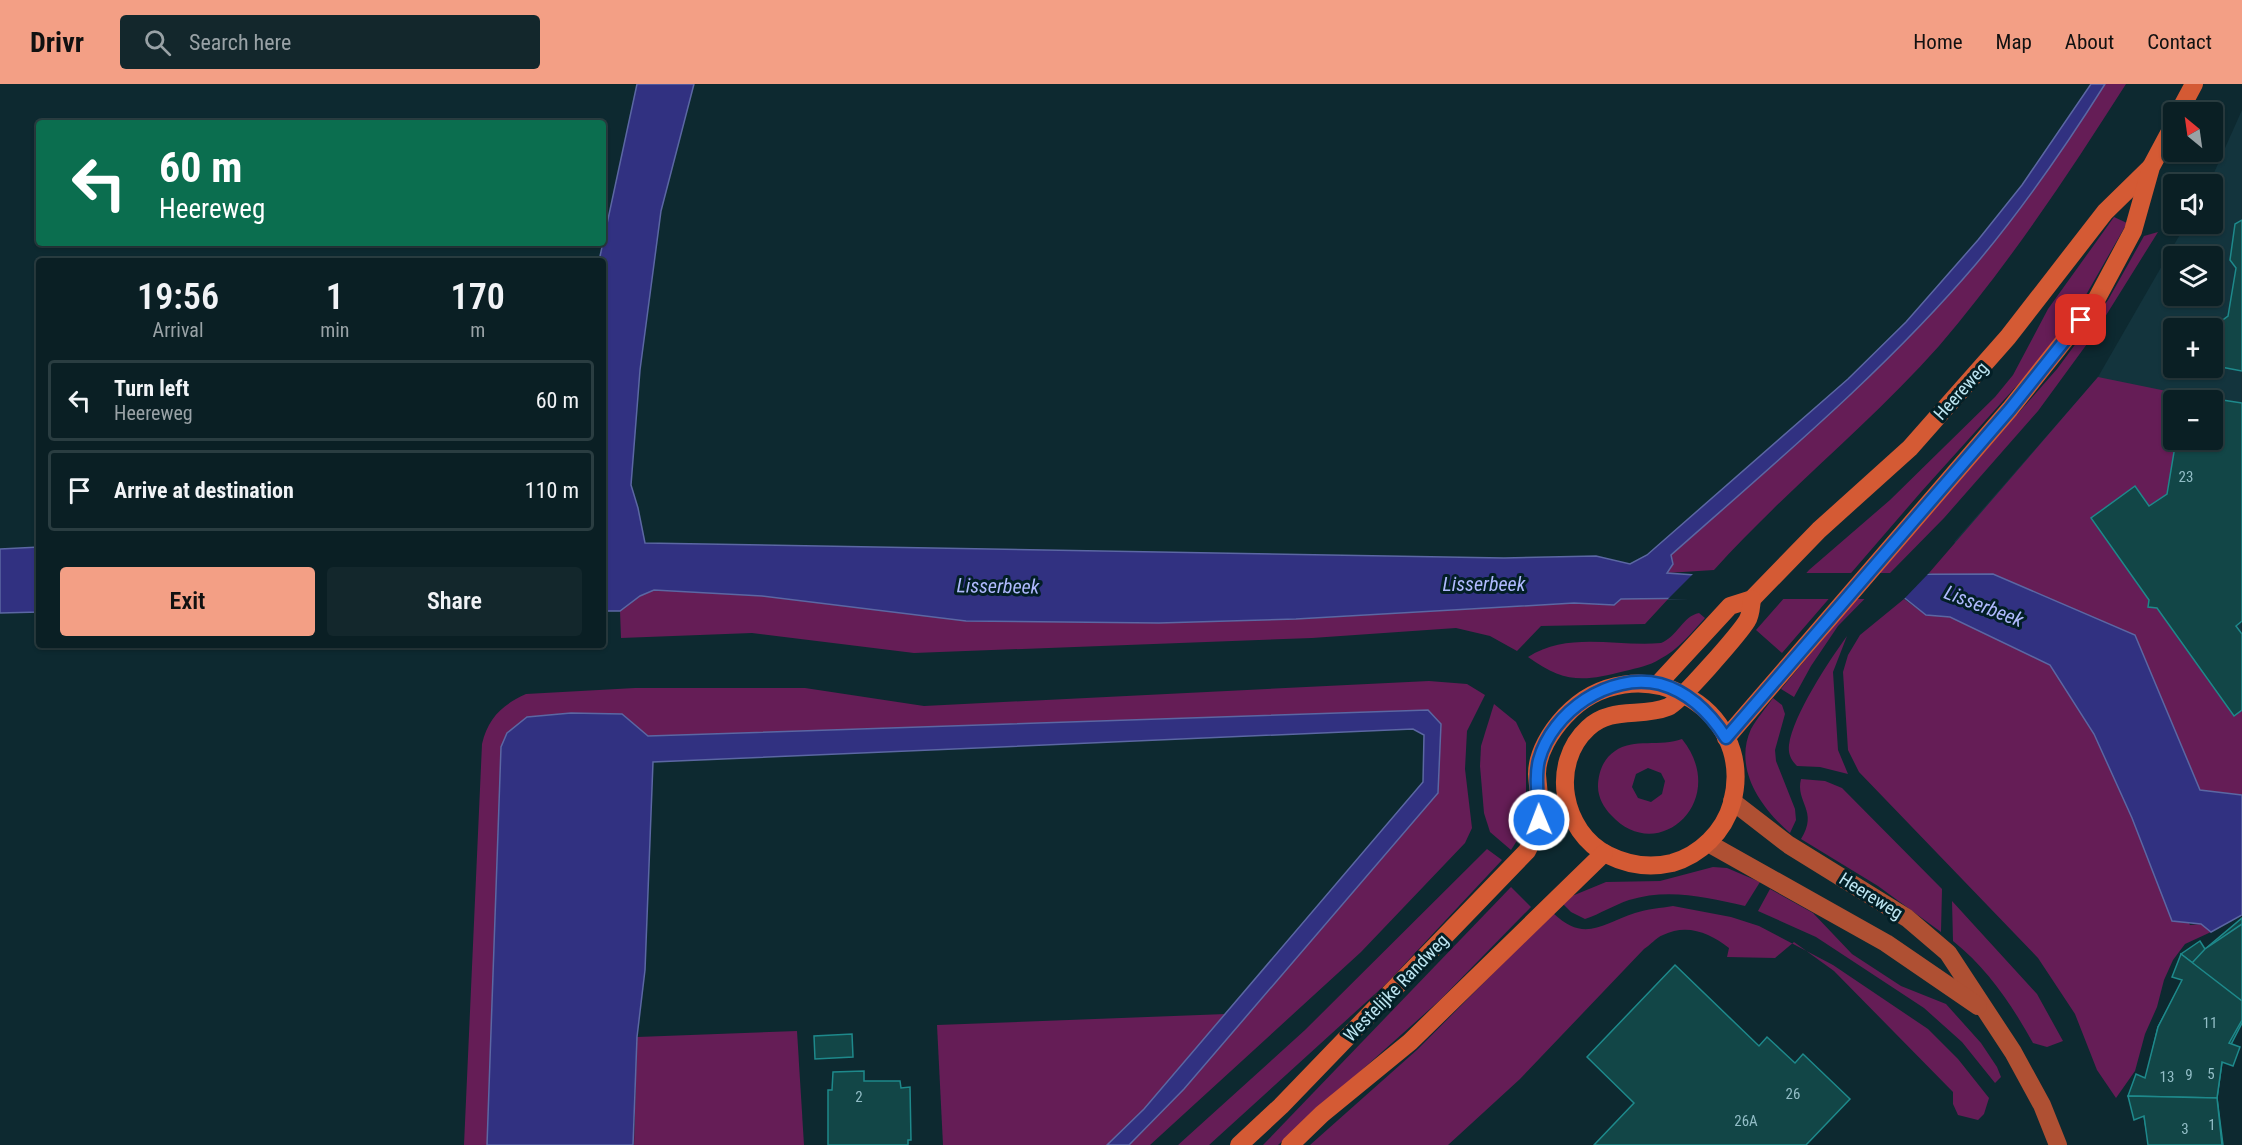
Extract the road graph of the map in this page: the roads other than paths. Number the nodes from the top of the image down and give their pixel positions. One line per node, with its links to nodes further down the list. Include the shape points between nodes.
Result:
1 (2194, 84): 2 (main road)
2 (2184, 102)
3 (2163, 145): 4 (main road, Heereweg)
4 (2151, 167): 5 (main road, Heereweg, via 2105,212 2008,338 1910,448); 9 (main road, Heereweg, via 2133,231 2095,302 2010,409)
5 (1752, 599): 6 (main road, Heereweg, via 1730,606); 7 (main road, Heereweg, via 1749,620)
6 (1658, 684): 7 (main road); 8 (main road, via 1622,684 1600,691 1572,709)
7 (1683, 694): 9 (main road, via 1708,713); 10 (main road, via 1669,706 1604,717 1589,727)
8 (1550, 737): 10 (main road); 15 (main road, Westelijke Randweg, via 1537,771 1539,820 1527,851)
9 (1726, 738): 11 (main road, via 1734,769)
10 (1568, 757): 13 (main road, via 1564,781 1568,805 1582,832)
11 (1732, 801): 12 (main road, via 1723,823); 14 (main road, Heereweg, via 1790,845 1907,918 1948,953)
12 (1708, 843): 13 (main road, via 1681,860 1650,866); 14 (main road, Heereweg, via 1886,943)
13 (1604, 853): 16 (main road, via 1410,1042)
14 (1988, 1013): 17 (main road, Heereweg, via 2042,1105)
15 (1239, 1145)
16 (1290, 1145)
17 (2058, 1145)

